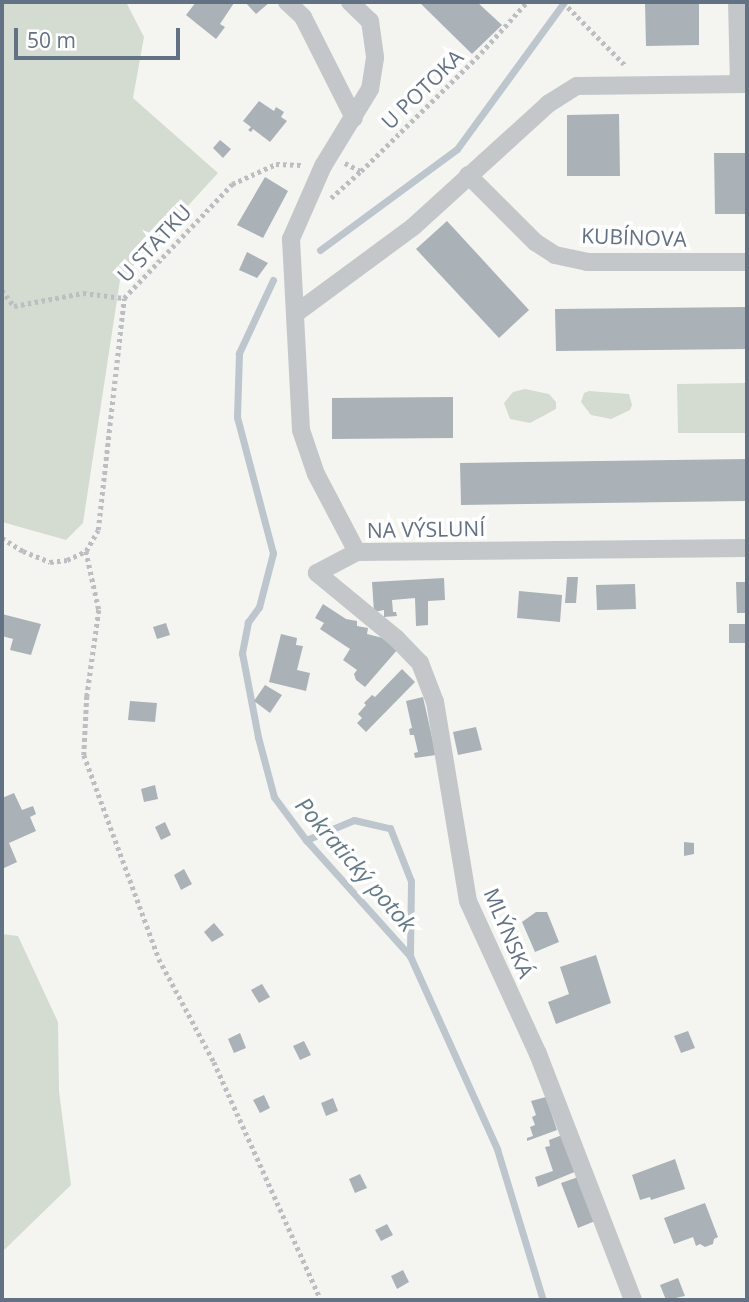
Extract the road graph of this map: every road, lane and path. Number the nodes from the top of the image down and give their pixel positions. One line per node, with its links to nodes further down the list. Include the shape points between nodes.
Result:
1 (287, 2): 8 (street, via 303,17)
2 (350, 2): 8 (street, NA VÝSLUNÍ, via 370,21 375,58 370,89)
3 (527, 2): 10 (path, U POTOKA)
4 (563, 2): 7 (path)
5 (737, 2): 6 (street)
6 (743, 84): 7 (street)
7 (646, 85): 11 (street, via 577,86 548,104)
8 (354, 118): 9 (street, NA VÝSLUNÍ)
9 (326, 161): 10 (path); 15 (path, U STATKU, via 276,164 232,184); 16 (street, NA VÝSLUNÍ, via 291,239)
10 (361, 171): 12 (path, U POTOKA)
11 (468, 175): 13 (street, KUBÍNOVA, via 555,255 587,262); 16 (street, via 413,227)
12 (326, 202)
13 (747, 262)
14 (2, 290): 15 (path, via 14,306 83,293)
15 (124, 298): 19 (path, U STATKU, via 98,530)
16 (295, 314): 20 (street, NA VÝSLUNÍ, via 301,430)
17 (2, 538): 19 (path, via 50,562)
18 (747, 548): 20 (street, NA VÝSLUNÍ)
19 (86, 551): 21 (path, via 99,610 84,755 159,959 214,1062)
20 (357, 552): 22 (street, MLÝNSKÁ, via 317,573 419,663 435,702 468,901 538,1054)
21 (321, 1300)
22 (633, 1300)

